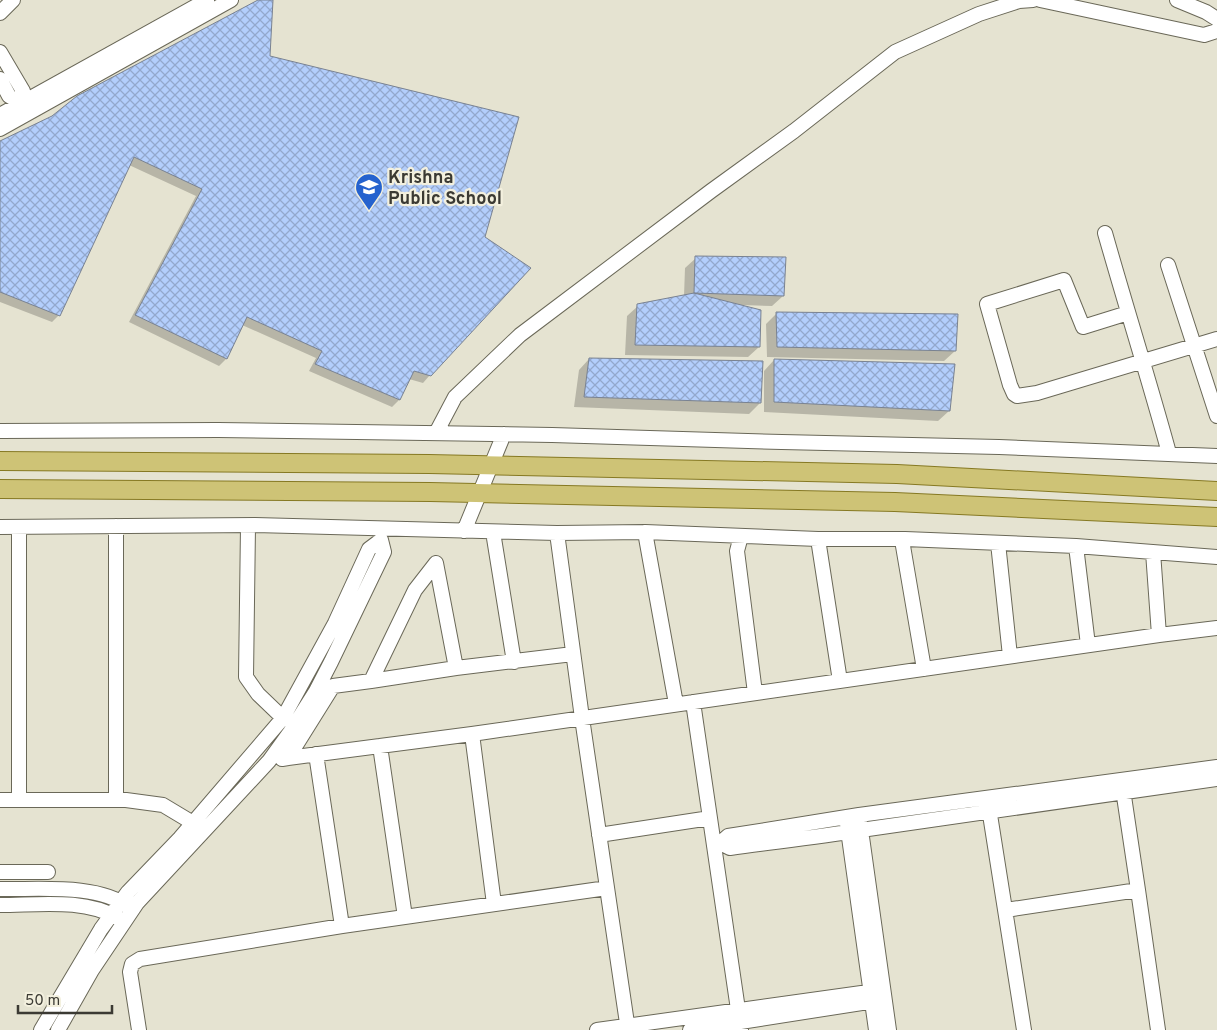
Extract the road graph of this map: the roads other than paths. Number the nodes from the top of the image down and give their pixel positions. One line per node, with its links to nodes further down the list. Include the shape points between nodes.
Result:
1 (13, 0): 9 (street)
2 (208, 0): 14 (street)
3 (231, 0): 14 (street)
4 (1018, 0): 5 (street); 26 (street, via 895,52 520,335 455,397)
5 (1033, 0)
6 (1040, 0): 8 (street)
7 (1177, 0): 10 (street)
8 (1055, 1): 11 (street, via 1204,35)
9 (0, 13)
10 (1217, 19)
11 (1217, 31)
12 (0, 52): 14 (street)
13 (0, 79): 14 (street)
14 (20, 101): 15 (street); 16 (street)
15 (0, 115)
16 (0, 129)
17 (1105, 234): 19 (street)
18 (1168, 265): 21 (street)
19 (1128, 313): 22 (street); 22 (street, via 1083,327 1064,280 987,304 1010,385 1017,396)
20 (1217, 339): 21 (street)
21 (1194, 346): 22 (street); 23 (street)
22 (1144, 362): 28 (street)
23 (1214, 392): 24 (street)
24 (1217, 416)
25 (0, 430): 26 (street)
26 (436, 433): 27 (street)
27 (504, 434): 28 (street); 31 (street)
28 (1169, 454): 29 (street)
29 (1217, 456)
30 (0, 461): 31 (main road)
31 (490, 466): 33 (main road, via 898,474); 34 (street)
32 (0, 489): 34 (main road)
33 (1217, 490)
34 (478, 493): 35 (main road, via 895,502); 40 (street)
35 (1217, 517)
36 (19, 526): 37 (street); 39 (street); 76 (street)
37 (116, 526): 38 (street); 77 (street)
38 (248, 526): 44 (street); 65 (street, via 246,678)
39 (0, 527)
40 (464, 531): 41 (street); 44 (street)
41 (493, 532): 43 (street); 57 (street)
42 (644, 532): 43 (street); 45 (street); 64 (street)
43 (556, 533): 55 (street)
44 (384, 534): 65 (street, via 369,549); 71 (street, via 384,552 331,662 316,691)
45 (741, 536): 46 (street); 62 (street, via 737,551)
46 (818, 539): 47 (street); 61 (street)
47 (904, 539): 48 (street); 59 (street)
48 (998, 543): 49 (street); 56 (street)
49 (1076, 546): 50 (street); 54 (street)
50 (1154, 552): 51 (street); 53 (street)
51 (1217, 557)
52 (1217, 628): 53 (street)
53 (1159, 635): 54 (street)
54 (1088, 645): 56 (street)
55 (573, 654): 57 (street); 66 (street)
56 (1010, 656): 59 (street)
57 (514, 662): 58 (street)
58 (456, 668): 60 (street); 60 (street, via 436,564 415,590)
59 (924, 669): 61 (street)
60 (371, 681): 70 (street, via 333,686)
61 (840, 681): 62 (street)
62 (755, 693): 63 (street)
63 (693, 702): 64 (street); 80 (street)
64 (676, 704): 66 (street)
65 (283, 718): 81 (street)
66 (582, 718): 67 (street); 83 (street)
67 (472, 734): 68 (street); 91 (street)
68 (380, 746): 69 (street); 96 (street)
69 (316, 754): 70 (street); 97 (street)
70 (288, 758): 71 (street)
71 (269, 761): 95 (street)
72 (1217, 767): 74 (street)
73 (1217, 779): 74 (street)
74 (1122, 786): 78 (street); 89 (street)
75 (0, 800): 76 (street)
76 (19, 800): 77 (street)
77 (116, 800): 81 (street, via 163,804)
78 (989, 805): 79 (street); 82 (street); 93 (street)
79 (852, 816): 82 (street); 84 (street, via 728,836)
80 (710, 818): 83 (street); 84 (street)
81 (193, 824): 90 (street)
82 (855, 831): 84 (street, via 730,848); 98 (street)
83 (599, 834): 87 (street)
84 (717, 843): 99 (street)
85 (0, 872): 86 (street)
86 (48, 872)
87 (607, 888): 91 (street); 100 (street)
88 (0, 889): 90 (street, via 92,891)
89 (1138, 890): 93 (street); 109 (street)
90 (121, 901): 94 (street); 95 (street)
91 (494, 904): 96 (street)
92 (0, 905): 94 (street, via 78,904)
93 (1006, 910): 108 (street)
94 (112, 914): 95 (street); 101 (street)
95 (128, 916): 102 (street)
96 (405, 917): 97 (street)
97 (342, 926): 103 (street, via 140,959 132,964 130,972)
98 (878, 995): 99 (street); 106 (street); 107 (street)
99 (740, 1021): 100 (street); 105 (street)
100 (628, 1028): 104 (street)
101 (41, 1030)
102 (58, 1030)
103 (139, 1030)
104 (597, 1030)
105 (690, 1030)
106 (876, 1030)
107 (889, 1030)
108 (1024, 1030)
109 (1158, 1030)

